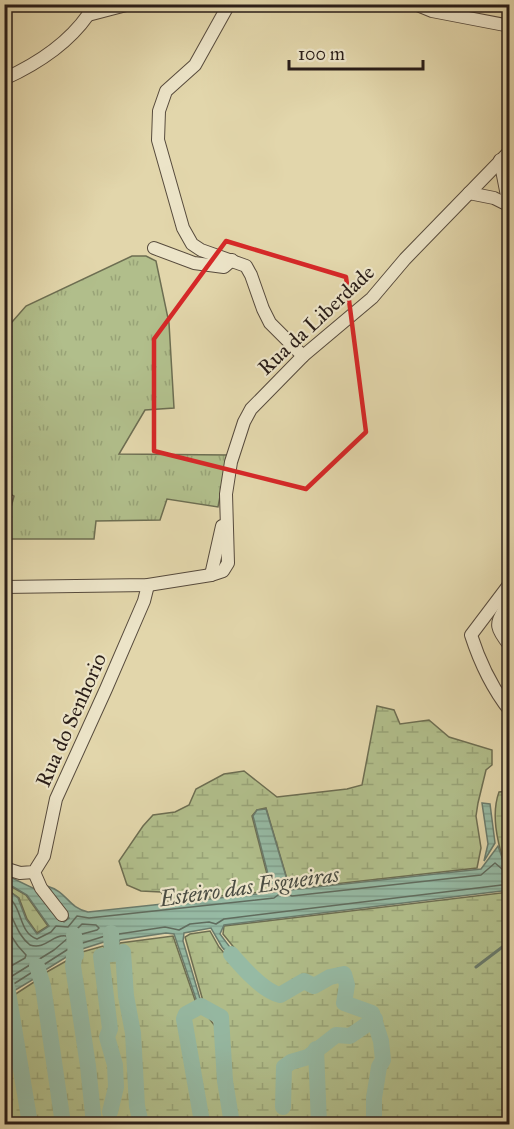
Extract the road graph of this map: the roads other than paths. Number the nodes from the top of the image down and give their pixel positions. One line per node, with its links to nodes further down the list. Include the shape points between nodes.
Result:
1 (130, 4): 4 (street)
2 (229, 4): 11 (street, via 195,64 166,91 159,111 158,140 183,228 192,244)
3 (415, 4): 5 (street)
4 (87, 10): 6 (street, via 79,27 58,47)
5 (510, 26)
6 (4, 79)
7 (505, 155): 8 (street, Rua da Liberdade); 9 (street)
8 (469, 193): 9 (street); 12 (street, Rua da Liberdade, via 372,298)
9 (509, 206)
10 (154, 248): 11 (street, via 194,263 224,267)
11 (232, 260): 12 (street, via 246,266 270,323)
12 (303, 356): 13 (street, Rua da Liberdade, via 244,422 226,494 227,567 211,575)
13 (148, 585): 14 (street, Rua da Liberdade); 19 (street, Rua do Senhorio, via 56,799 44,856)
14 (4, 587)
15 (509, 590): 16 (street, via 497,623 498,631); 17 (street, via 471,635 493,690)
16 (510, 646)
17 (510, 711)
18 (4, 868): 19 (street)
19 (34, 872): 20 (street)
20 (62, 915)

